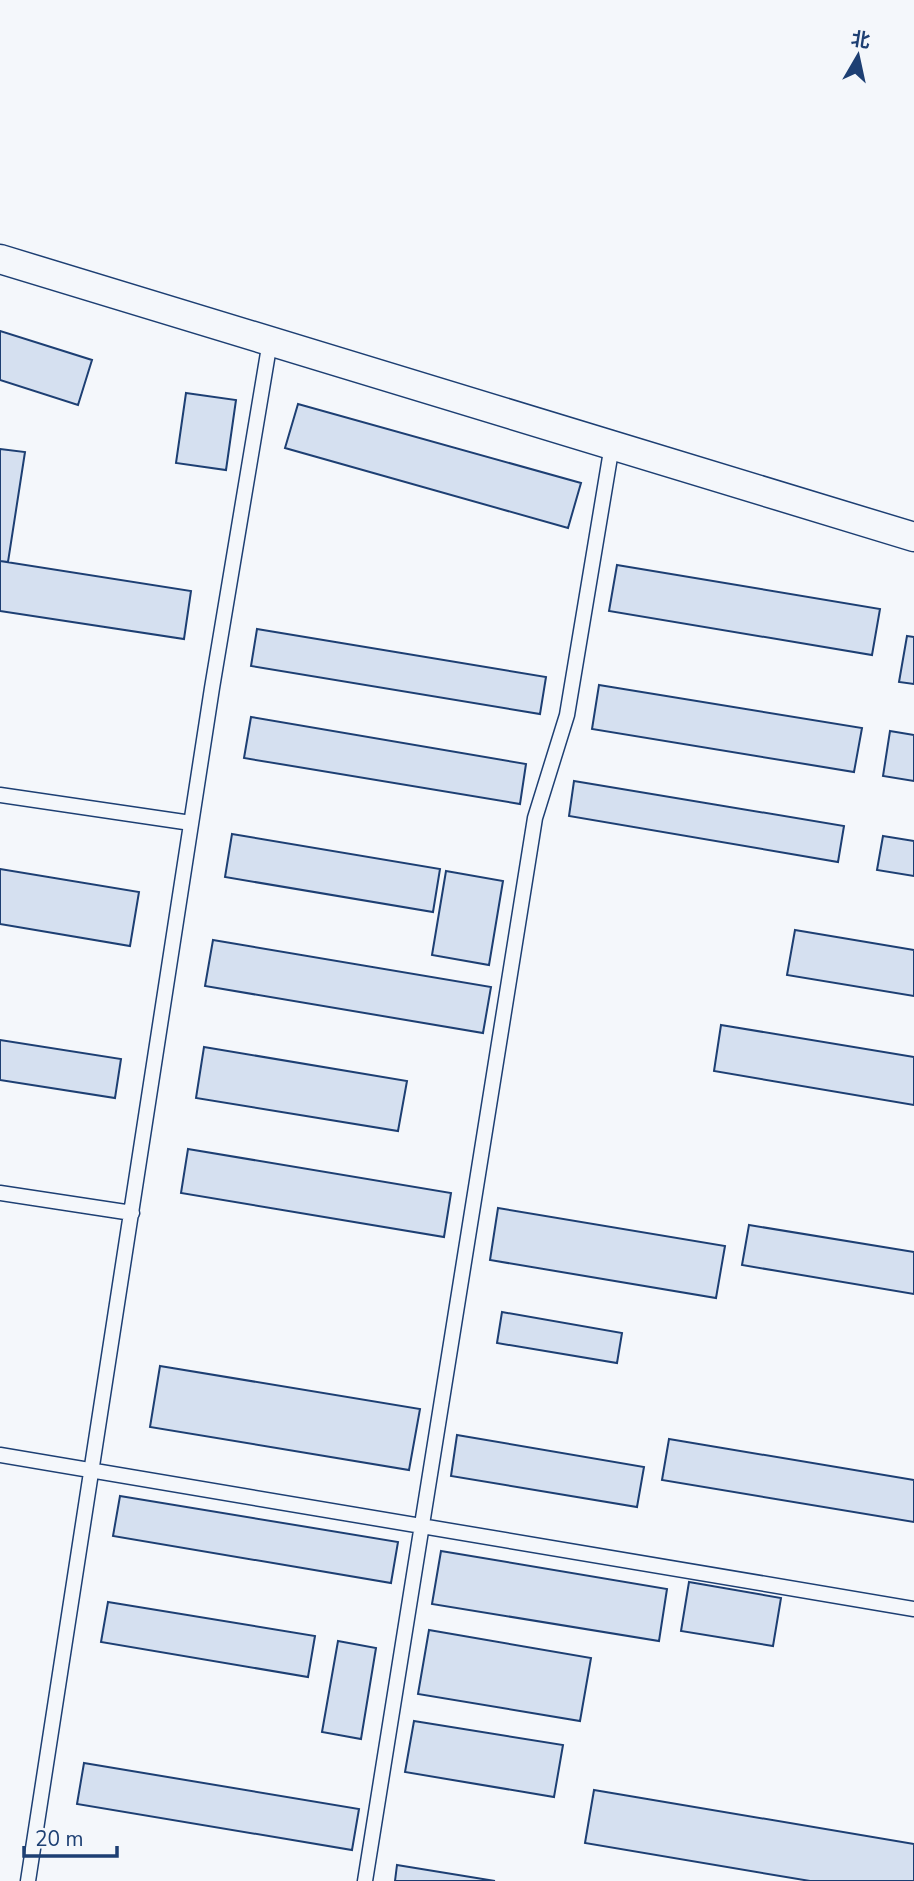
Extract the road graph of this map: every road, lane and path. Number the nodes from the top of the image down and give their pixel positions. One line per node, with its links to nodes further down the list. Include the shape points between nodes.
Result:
1 (0, 259): 2 (street)
2 (270, 341): 3 (street); 6 (lane)
3 (612, 445): 4 (street); 11 (lane, via 567,715 535,818)
4 (914, 537)
5 (0, 794): 6 (lane)
6 (191, 823): 8 (lane)
7 (0, 1193): 8 (lane)
8 (132, 1213): 10 (lane)
9 (0, 1455): 10 (lane)
10 (93, 1470): 11 (lane); 13 (lane)
11 (422, 1525): 12 (lane); 14 (lane)
12 (914, 1609)
13 (28, 1881)
14 (365, 1881)

